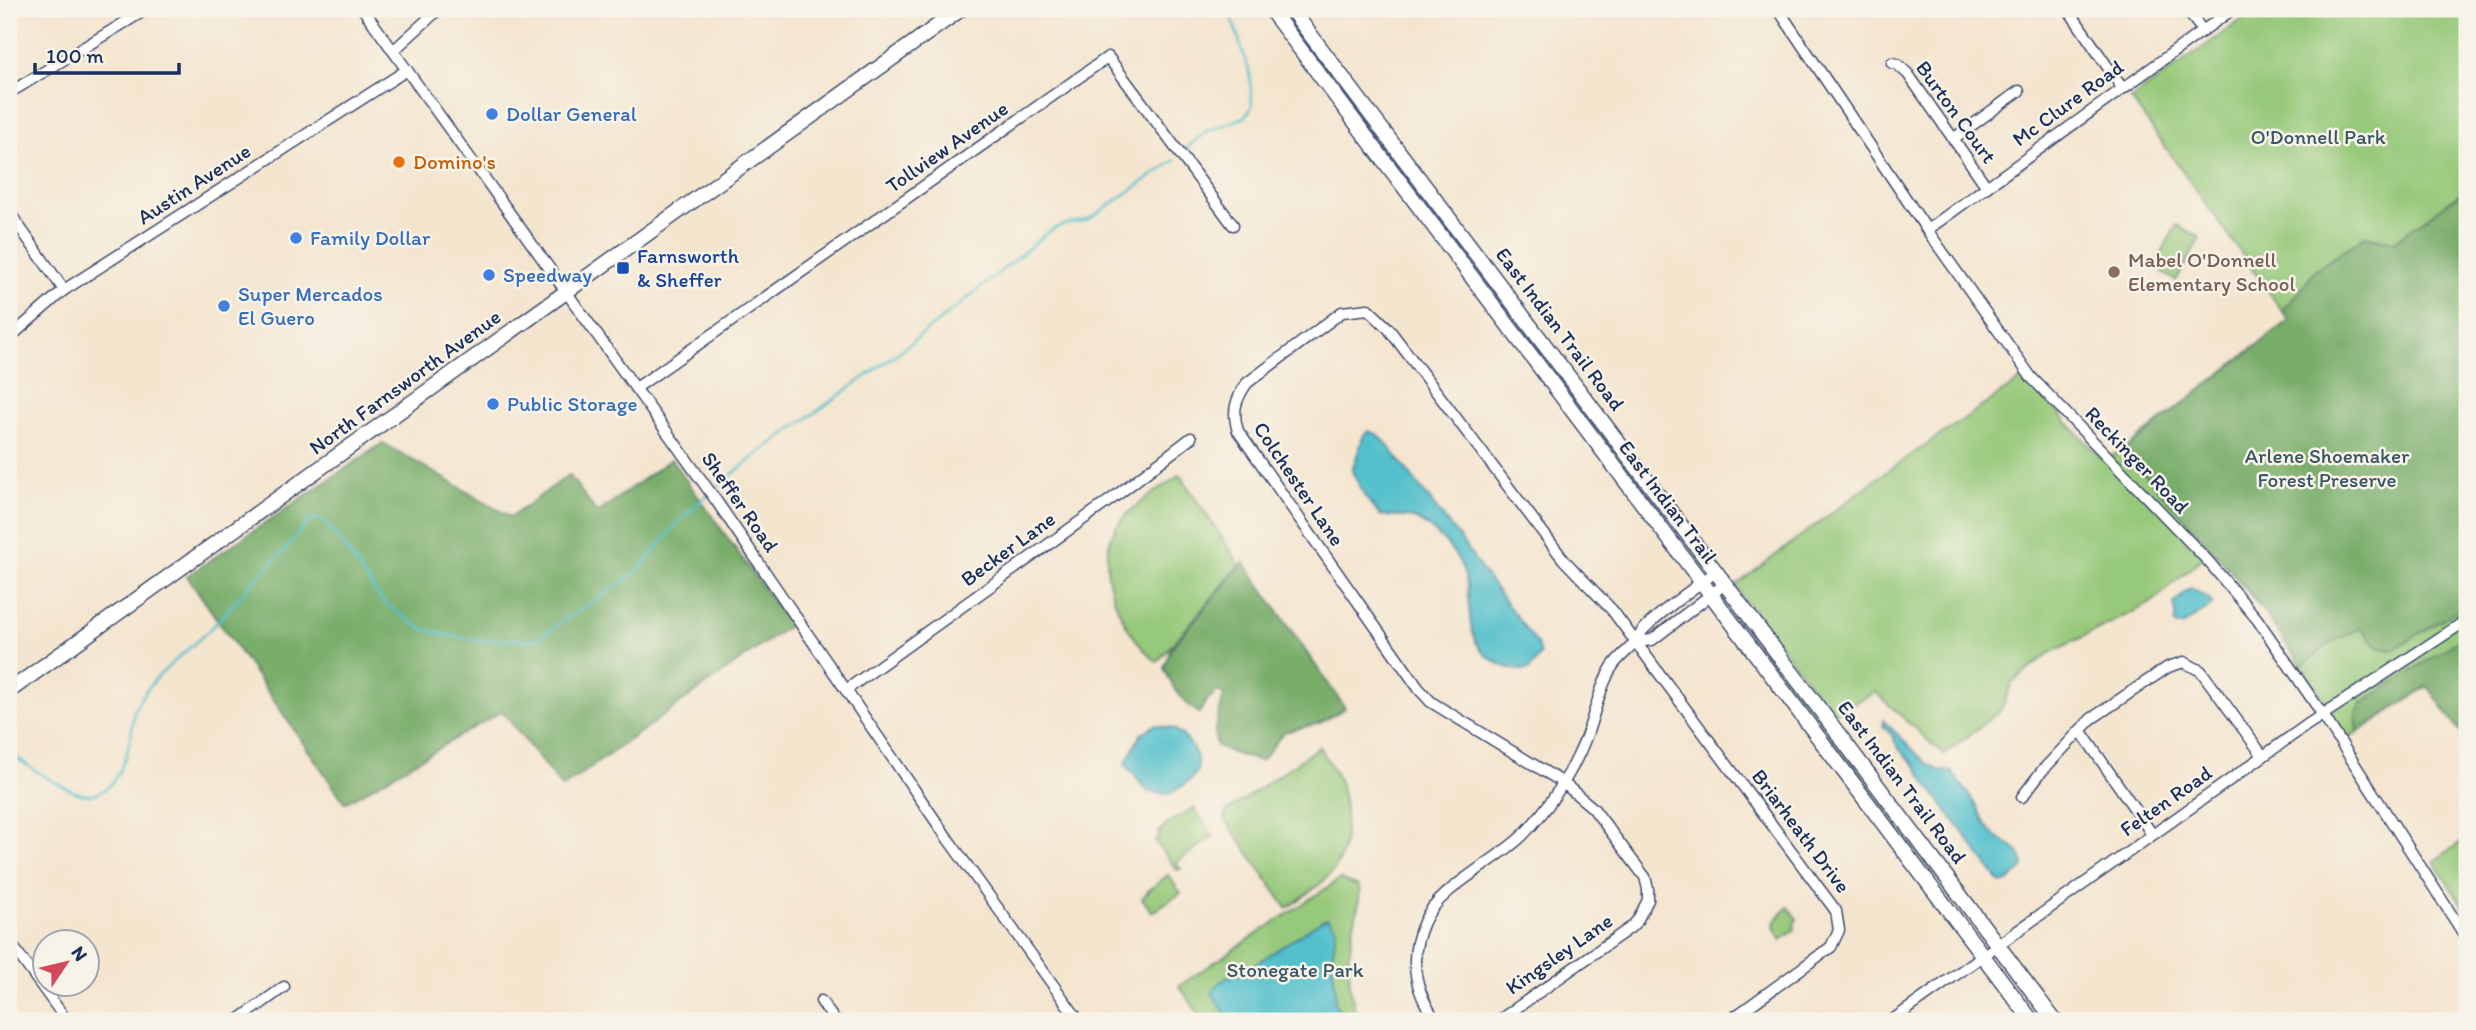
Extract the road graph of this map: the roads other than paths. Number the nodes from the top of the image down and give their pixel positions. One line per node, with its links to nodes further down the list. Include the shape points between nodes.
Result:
1 (147, 9): 17 (street)
2 (363, 9): 12 (street, Sheffer Road)
3 (439, 9): 12 (street)
4 (961, 9): 26 (main road, North Farnsworth Avenue)
5 (1270, 9): 24 (main road, East Indian Trail)
6 (1291, 9): 23 (main road, East Indian Trail Road)
7 (1779, 9): 22 (street, Reckinger Road)
8 (2068, 9): 15 (street)
9 (2186, 9): 11 (street)
10 (2233, 9): 11 (street, Mc Clure Road)
11 (2203, 31): 15 (street, Mc Clure Road)
12 (393, 51): 14 (street, Sheffer Road)
13 (1892, 63): 18 (street, Burton Court, via 1908,74)
14 (407, 70): 25 (street, Austin Avenue); 26 (street, Sheffer Road)
15 (2122, 88): 19 (street, Mc Clure Road)
16 (2019, 91): 18 (street)
17 (9, 93)
18 (1953, 139): 19 (street, Burton Court)
19 (1987, 187): 22 (street, Mc Clure Road)
20 (9, 212): 25 (street)
21 (1233, 225): 28 (street, Tollview Avenue, via 1108,57)
22 (1927, 230): 36 (street, Reckinger Road, via 2031,377 2228,583)
23 (1486, 265): 24 (main road); 30 (main road, East Indian Trail Road)
24 (1471, 276): 31 (main road, East Indian Trail)
25 (64, 290): 27 (street, Austin Avenue)
26 (566, 292): 28 (street, Sheffer Road); 35 (main road, North Farnsworth Avenue)
27 (9, 338)
28 (636, 388): 34 (street, Sheffer Road)
29 (1191, 438): 34 (street, Becker Lane)
30 (1721, 577): 31 (street); 44 (main road, East Indian Trail Road)
31 (1707, 588): 33 (street, via 1643,629); 45 (main road, East Indian Trail)
32 (2467, 620): 36 (street, Felten Road)
33 (1636, 642): 39 (street, via 1607,675 1586,737); 39 (street, Colchester Lane, via 1563,559 1388,328 1368,309 1342,312 1247,383 1238,396 1234,419 1238,431 1419,689 1431,702); 54 (street, Briarheath Drive, via 1829,899 1839,922 1831,947)
34 (846, 690): 51 (street, Sheffer Road)
35 (9, 691)
36 (2323, 715): 38 (street, Felten Road); 42 (street, Reckinger Road)
37 (2080, 730): 38 (street, via 2160,672 2184,662 2207,678); 40 (street); 41 (street)
38 (2263, 757): 41 (street, Felten Road)
39 (1562, 782): 52 (street, via 1521,837 1446,894 1425,918 1417,937 1415,978); 53 (street, Kingsley Lane, via 1593,808 1638,867 1648,900 1630,928)
40 (2022, 797)
41 (2152, 834): 44 (street, Felten Road)
42 (2467, 939)
43 (9, 941): 48 (street)
44 (1997, 944): 45 (street, Felten Road); 57 (main road)
45 (1983, 955): 55 (street, Felten Road); 56 (main road, East Indian Trail)
46 (284, 987): 49 (street)
47 (821, 1001): 50 (street)
48 (67, 1021)
49 (237, 1021)
50 (835, 1021)
51 (1079, 1021)
52 (1436, 1021)
53 (1498, 1021)
54 (1729, 1021)
55 (1891, 1021)
56 (2032, 1021)
57 (2055, 1021)

